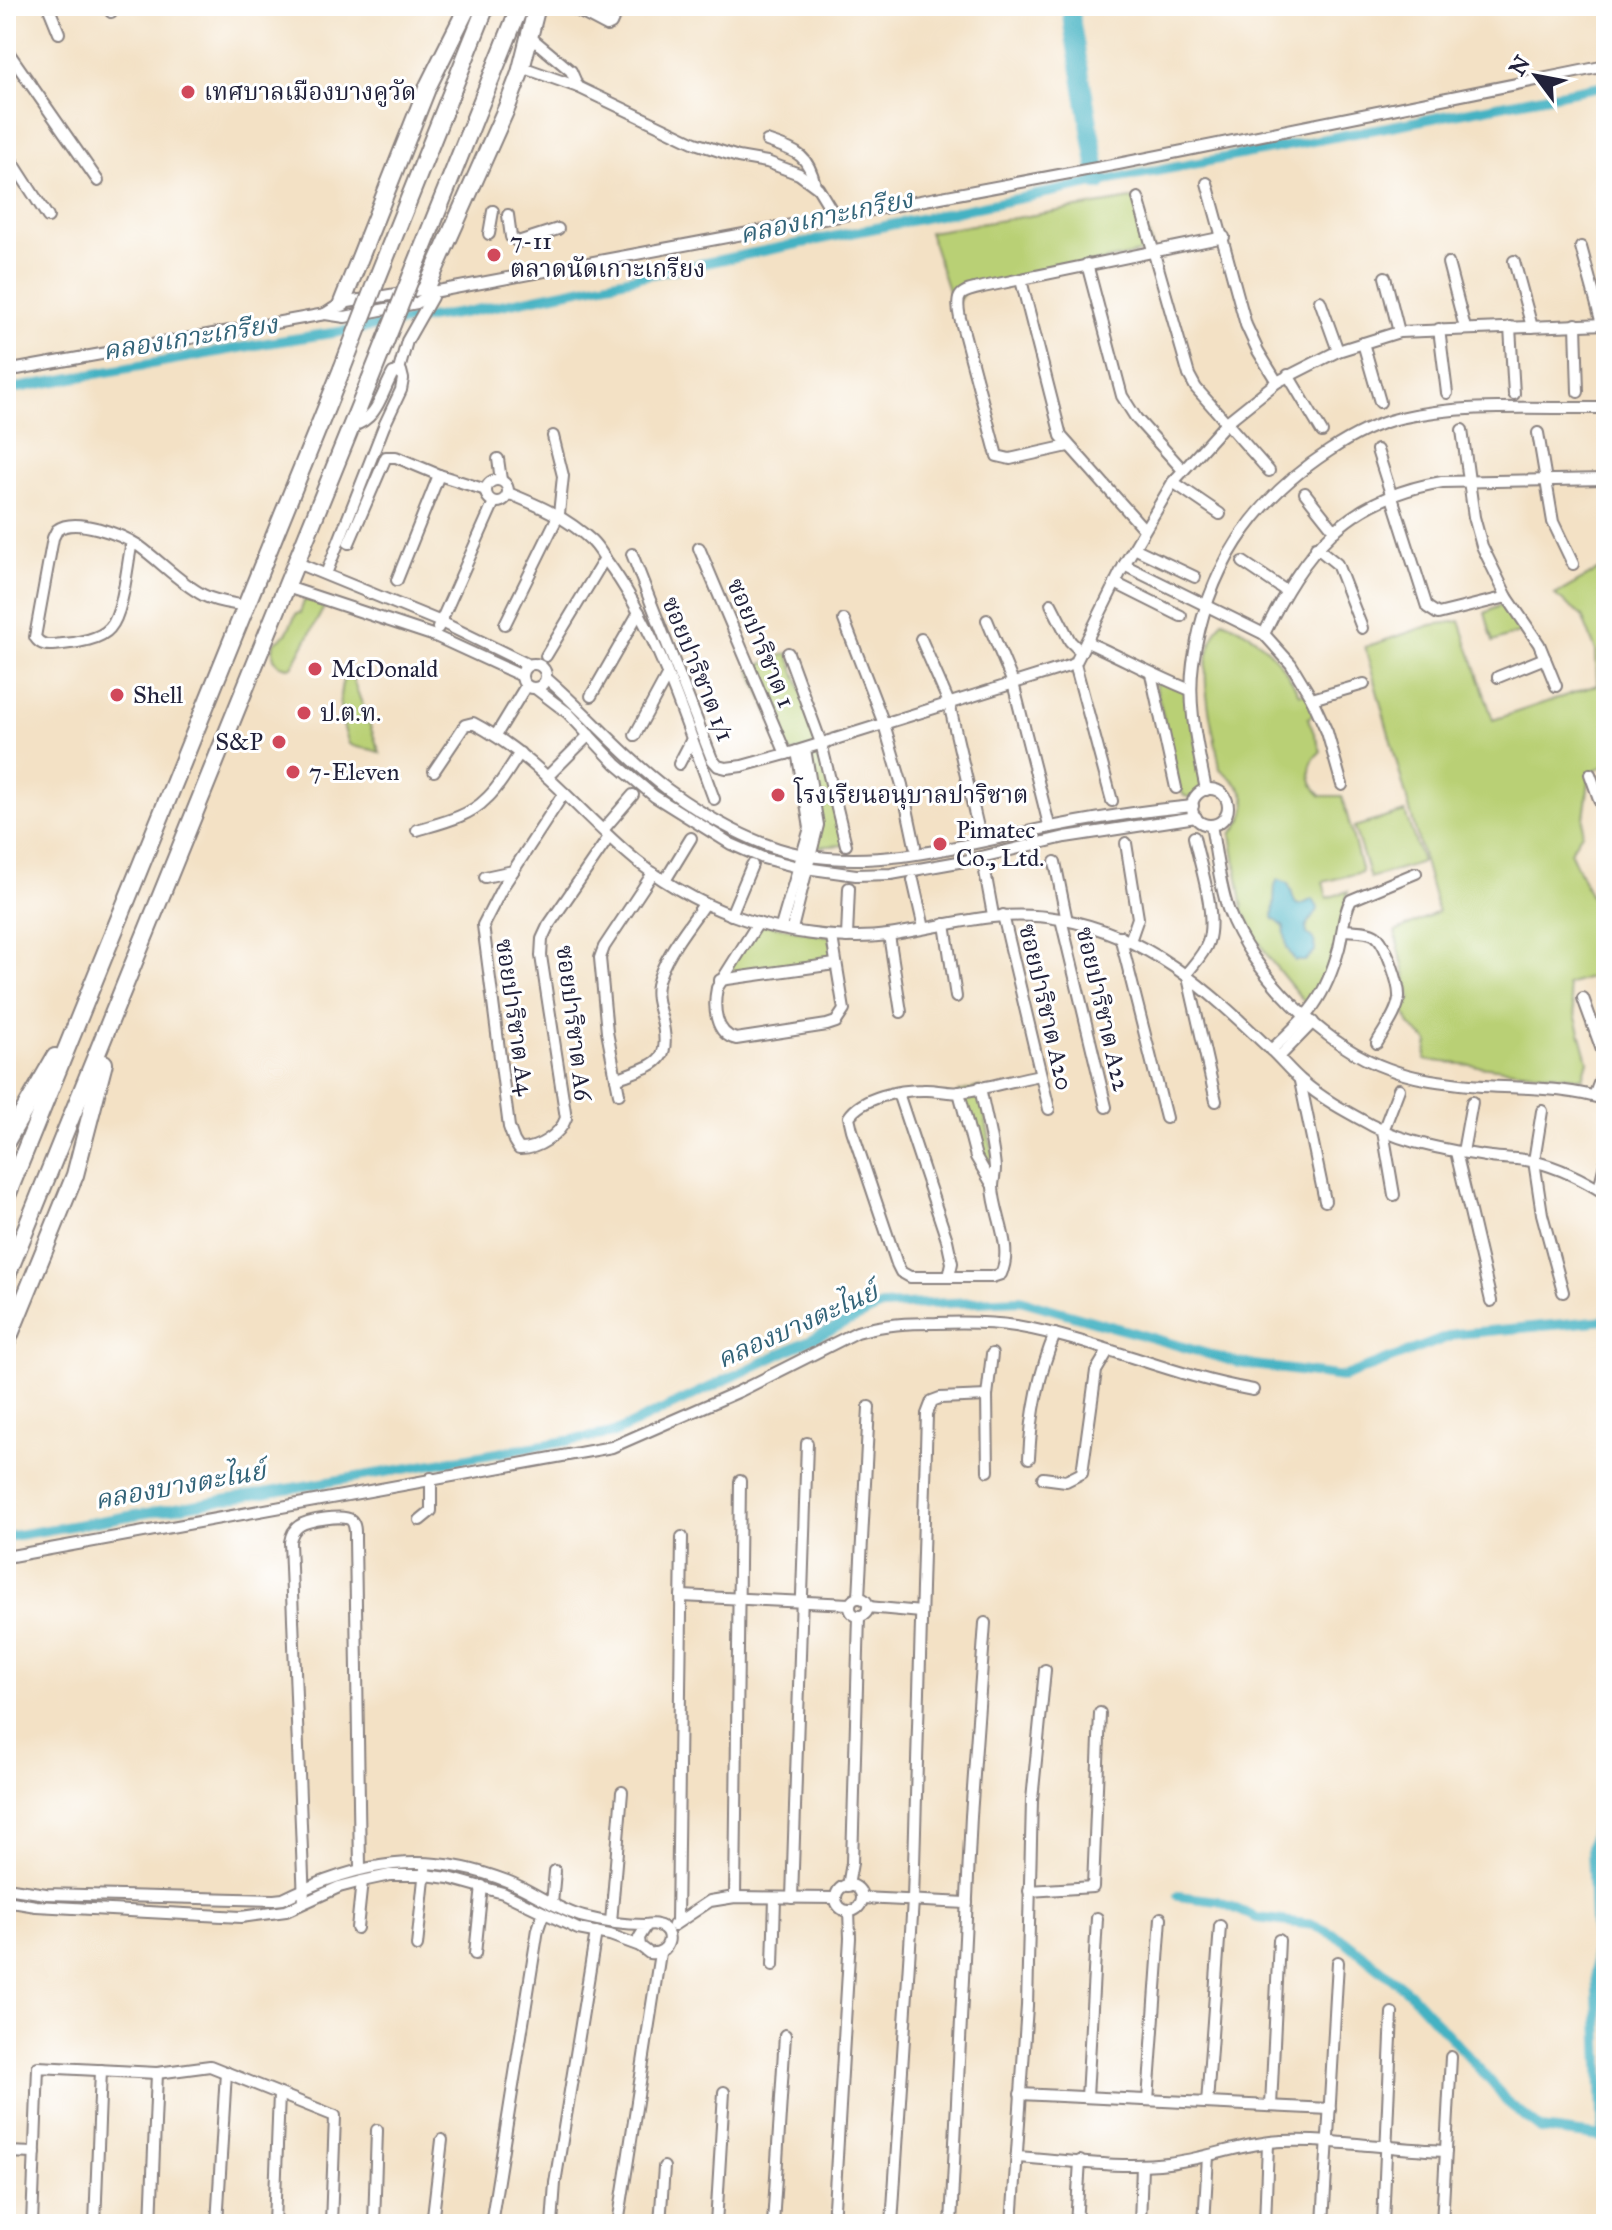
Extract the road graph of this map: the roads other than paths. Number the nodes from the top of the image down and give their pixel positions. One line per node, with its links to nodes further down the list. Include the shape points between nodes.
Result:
1 (48, 6): 8 (street)
2 (468, 6): 13 (main road)
3 (486, 6): 17 (main road)
4 (520, 6): 14 (main road)
5 (537, 6): 9 (main road)
6 (569, 6): 7 (street, via 607,26)
7 (619, 6)
8 (59, 33)
9 (529, 36): 12 (main road); 15 (street, via 571,71)
10 (6, 49): 20 (street)
11 (1606, 66): 26 (street)
12 (522, 67): 15 (street); 16 (main road)
13 (428, 86): 17 (main road); 40 (main road)
14 (489, 86): 16 (main road); 61 (main road, bridge)
15 (578, 87): 22 (street, via 695,143 767,162)
16 (512, 92): 38 (main road)
17 (451, 96): 106 (main road, bridge)
18 (767, 141): 22 (street, via 807,160)
19 (6, 152): 27 (street)
20 (98, 181)
21 (1207, 183): 30 (street)
22 (815, 185): 26 (street)
23 (1138, 198): 32 (street)
24 (493, 211): 29 (street)
25 (508, 215): 28 (street, via 511,237 518,242)
26 (835, 216): 38 (street)
27 (48, 217)
28 (558, 229)
29 (489, 234)
30 (1224, 237): 32 (street); 54 (street, via 1246,325)
31 (1581, 247): 43 (street)
32 (1153, 250): 35 (street); 60 (street, via 1189,375)
33 (1514, 261): 45 (street)
34 (1448, 263): 46 (street)
35 (1087, 264): 37 (street); 69 (street, via 1122,396)
36 (1385, 277): 48 (street)
37 (1021, 280): 66 (street, via 1057,423); 66 (street, via 965,291 957,303 993,448 1003,459)
38 (431, 291): 40 (street); 41 (street, via 417,303 345,317); 51 (street)
39 (1320, 301): 50 (street)
40 (342, 303): 41 (street)
41 (325, 314): 52 (street)
42 (1576, 324): 43 (street); 45 (street); 55 (street)
43 (1604, 324)
44 (1510, 327): 45 (street); 46 (street); 57 (street)
45 (1532, 327)
46 (1465, 328): 47 (street)
47 (1439, 329): 48 (street); 56 (street)
48 (1399, 332): 49 (street)
49 (1363, 343): 50 (street); 58 (street)
50 (1338, 351): 53 (street)
51 (399, 370): 61 (street, via 390,377 374,412); 97 (street, via 401,390)
52 (6, 371)
53 (1288, 375): 54 (street); 63 (street)
54 (1277, 382): 60 (street)
55 (1578, 392)
56 (1447, 393)
57 (1514, 394)
58 (1380, 402)
59 (1606, 408): 105 (street, via 1467,409 1398,419 1351,437 1300,470 1245,526)
60 (1227, 422): 69 (street); 70 (street)
61 (352, 426): 94 (main road)
62 (1462, 430): 74 (street)
63 (1322, 432)
64 (1538, 433): 75 (street)
65 (553, 436): 82 (street, via 563,476)
66 (1068, 446): 84 (street)
67 (1377, 450): 80 (street)
68 (498, 459): 73 (street)
69 (1182, 469): 76 (street)
70 (1269, 471)
71 (439, 475): 77 (street); 87 (street, via 396,457 382,460); 99 (street)
72 (1606, 479): 75 (street)
73 (501, 480): 77 (street); 78 (street)
74 (1469, 480): 75 (street); 80 (street); 103 (street, via 1482,546)
75 (1545, 480): 95 (street, via 1553,522)
76 (1173, 482): 83 (street); 84 (street)
77 (486, 490): 81 (street)
78 (508, 493): 81 (street); 82 (street)
79 (1305, 493): 85 (street)
80 (1392, 495): 85 (street); 103 (street, via 1427,607 1438,614)
81 (494, 502): 111 (street)
82 (559, 514): 92 (street); 112 (street)
83 (1220, 514)
84 (1143, 528): 90 (street)
85 (1335, 531): 88 (street)
86 (132, 542): 86 (street, via 91,526 57,530 38,617 38,642 74,643 107,632 116,618); 106 (street, via 205,596)
87 (349, 543)
88 (1316, 547): 102 (street); 113 (street, via 1337,564)
89 (699, 548): 142 (street, ซอยปาริชาต 1)
90 (1134, 548): 96 (street); 98 (street)
91 (632, 554): 142 (street, ซอยปาริชาต 1/1, via 712,759 726,768)
92 (605, 558): 107 (street); 119 (street)
93 (1243, 562): 102 (street)
94 (297, 563): 97 (street); 101 (main road)
95 (1573, 564)
96 (1124, 565): 100 (street); 105 (street)
97 (326, 574): 111 (street)
98 (1195, 577)
99 (397, 580)
100 (1115, 583): 108 (street); 117 (street)
101 (287, 587): 115 (street); 198 (main road)
102 (1286, 591): 114 (street)
103 (1507, 597): 120 (street)
104 (1051, 604): 117 (street, via 1070,641)
105 (1205, 605): 114 (street); 150 (street, via 1191,702)
106 (246, 606): 195 (main road)
107 (639, 612): 125 (street); 133 (street)
108 (1181, 616)
109 (844, 620): 136 (street)
110 (987, 620): 128 (street)
111 (441, 622): 115 (street); 122 (street)
112 (505, 624)
113 (1362, 628)
114 (1264, 634): 134 (street)
115 (435, 636): 124 (street)
116 (921, 639): 135 (street)
117 (1084, 647): 121 (street); 123 (street)
118 (788, 653): 141 (street)
119 (546, 656)
120 (1545, 658): 126 (street); 130 (street)
121 (1075, 664): 128 (street, ซอยปาริชาต 1/1); 154 (street)
122 (529, 665): 124 (street); 127 (street, via 541,666)
123 (1151, 674): 132 (street); 149 (street)
124 (522, 676): 131 (street)
125 (667, 676): 139 (street); 140 (street)
126 (1498, 677)
127 (546, 678): 131 (street); 167 (street, via 667,789 746,836)
128 (1013, 683): 135 (street, ซอยปาริชาต 1/1); 157 (street)
129 (1364, 684): 134 (street)
130 (1556, 686)
131 (529, 688): 137 (street); 138 (street, via 551,698)
132 (1188, 689)
133 (591, 696)
134 (1312, 699): 148 (street)
135 (949, 703): 136 (street, ซอยปาริชาต 1/1); 160 (street)
136 (884, 724): 141 (street, ซอยปาริชาต 1/1); 166 (street)
137 (496, 735): 143 (street); 145 (street, via 473,723 465,725)
138 (589, 735): 147 (street); 171 (street, via 654,796 731,844)
139 (635, 735)
140 (692, 739): 144 (street); 153 (street)
141 (821, 743): 142 (street, ซอยปาริชาต 1/1); 165 (street)
142 (796, 751): 167 (street, ซอยปาริชาต 1, via 810,817)
143 (520, 753): 147 (street); 159 (street, via 478,807)
144 (679, 764)
145 (434, 771)
146 (1590, 774): 156 (street)
147 (547, 777): 151 (street)
148 (1342, 785)
149 (1176, 788)
150 (1206, 790): 155 (street, via 1197,796); 158 (street, via 1219,791 1227,801 1227,814)
151 (564, 793): 161 (street); 172 (street, ซอยปาริชาต A4)
152 (633, 795): 161 (street, ซอยปาริชาต A6)
153 (714, 799)
154 (1112, 801)
155 (1194, 811): 158 (street, via 1199,821); 167 (street, via 1061,825 888,859); 171 (street, via 891,874)
156 (1606, 818)
157 (1048, 821)
158 (1211, 825): 200 (street, via 1229,911 1248,950)
159 (417, 830)
160 (979, 832)
161 (606, 833): 173 (street); 220 (street, ซอยปาริชาต A6, via 542,939 566,1118 554,1135 529,1149 519,1149)
162 (1194, 837): 193 (street, via 1210,931 1207,945)
163 (691, 838): 176 (street)
164 (1126, 843): 191 (street, via 1138,918)
165 (846, 845)
166 (915, 846)
167 (807, 855): 171 (street, ซอยปาริชาต 1)
168 (1055, 862): 182 (street, ซอยปาริชาต A22)
169 (752, 865): 180 (street)
170 (984, 866): 181 (street, ซอยปาริชาต A20)
171 (802, 868): 185 (street, ซอยปาริชาต 1)
172 (513, 871): 175 (street); 220 (street, ซอยปาริชาต A4, via 483,925)
173 (653, 873): 176 (street); 205 (street, via 600,958)
174 (1416, 873): 187 (street, via 1351,900)
175 (485, 877)
176 (666, 879): 179 (street)
177 (913, 880): 186 (street)
178 (849, 888): 190 (street)
179 (704, 904): 180 (street); 205 (street, via 661,973 656,998 666,1044 663,1057)
180 (731, 915): 183 (street)
181 (998, 915): 182 (street); 184 (street); 204 (street, ซอยปาริชาต A20)
182 (1064, 920): 191 (street); 216 (street, ซอยปาริชาต A22)
183 (758, 923): 185 (street); 194 (street)
184 (945, 924): 186 (street); 196 (street)
185 (786, 928): 189 (street)
186 (924, 928): 188 (street)
187 (1344, 930): 200 (street, via 1329,982); 201 (street, via 1377,936 1397,983 1397,1004)
188 (889, 935): 190 (street); 199 (street)
189 (832, 937): 190 (street); 192 (street)
190 (847, 937)
191 (1125, 938): 193 (street); 219 (street)
192 (835, 964): 194 (street); 194 (street, via 844,1010 836,1022 736,1039 720,1030 715,996)
193 (1187, 973): 202 (street); 214 (street)
194 (720, 980)
195 (89, 997): 222 (main road); 230 (main road)
196 (956, 997)
197 (1583, 998): 203 (street)
198 (118, 1005): 228 (main road); 231 (main road, via 75,1175)
199 (901, 1012)
200 (1310, 1020): 202 (street); 212 (street, via 1387,1069 1468,1085)
201 (1377, 1043)
202 (1275, 1054): 206 (street)
203 (1606, 1064): 212 (street)
204 (1040, 1075): 207 (street); 217 (street, ซอยปาริชาต A20)
205 (616, 1079): 211 (street)
206 (1300, 1081): 221 (street); 232 (street)
207 (980, 1087): 209 (street); 226 (street, via 996,1173)
208 (1399, 1089): 221 (street)
209 (959, 1092): 210 (street); 226 (street, via 976,1157)
210 (898, 1093): 233 (street, via 947,1240); 233 (street, via 859,1105 849,1117 852,1130 901,1272 910,1277)
211 (619, 1094)
212 (1594, 1096): 213 (street)
213 (1606, 1100)
214 (1216, 1101)
215 (1472, 1102): 223 (street)
216 (1106, 1107)
217 (1049, 1109)
218 (1542, 1111): 225 (street)
219 (1166, 1118)
220 (509, 1127)
221 (1383, 1131): 223 (street); 229 (street)
222 (6, 1142)
223 (1459, 1152): 225 (street); 236 (street)
224 (1606, 1160): 227 (street)
225 (1534, 1161): 227 (street); 235 (street)
226 (993, 1186): 233 (street, via 1005,1266 992,1277)
227 (1602, 1192)
228 (41, 1193): 231 (main road, via 52,1177 61,1174 67,1181); 234 (main road)
229 (1394, 1195)
230 (6, 1198)
231 (63, 1201): 238 (main road)
232 (1325, 1201)
233 (949, 1277)
234 (6, 1278)
235 (1563, 1292)
236 (1491, 1301)
237 (1055, 1334): 239 (street); 245 (street, via 1032,1412); 247 (street, via 973,1323 876,1326 612,1447)
238 (6, 1344)
239 (1108, 1351): 241 (street); 248 (street, via 1096,1371 1082,1473 1066,1481)
240 (992, 1354): 242 (street)
241 (1253, 1390)
242 (987, 1396): 246 (street); 258 (street, via 947,1396 929,1406)
243 (869, 1407): 255 (street)
244 (807, 1443): 256 (street)
245 (1029, 1458)
246 (988, 1471)
247 (431, 1478): 250 (street, via 431,1511); 252 (street)
248 (1043, 1478)
249 (740, 1481): 254 (street)
250 (420, 1520)
251 (682, 1537): 253 (street)
252 (6, 1557)
253 (681, 1596): 254 (street); 291 (street)
254 (740, 1599): 256 (street); 274 (street)
255 (855, 1601): 256 (street); 257 (street, via 865,1600); 259 (street, via 853,1613)
256 (804, 1602): 276 (street)
257 (868, 1607): 258 (street); 259 (street)
258 (921, 1612): 280 (street)
259 (859, 1616): 270 (street)
260 (985, 1623): 283 (street)
261 (1045, 1670): 273 (street)
262 (1100, 1713): 273 (street, via 1093,1887)
263 (622, 1792): 290 (street)
264 (426, 1863): 265 (street); 267 (street); 284 (street, via 508,1881)
265 (360, 1868): 271 (street); 271 (street, via 355,1539 354,1525 342,1517 306,1522 296,1527 290,1542)
266 (555, 1871): 284 (street)
267 (425, 1875): 268 (street); 269 (street); 298 (street)
268 (362, 1881): 282 (street); 294 (street)
269 (482, 1886): 287 (street); 301 (street)
270 (848, 1886): 277 (street); 278 (street, via 858,1889)
271 (304, 1888): 279 (street, via 274,1900); 282 (street)
272 (6, 1889): 279 (street)
273 (1029, 1891): 312 (street)
274 (735, 1897): 275 (street); 291 (street, via 710,1901)
275 (775, 1898): 276 (street); 303 (street)
276 (792, 1898): 277 (street)
277 (836, 1898): 285 (street)
278 (862, 1898): 280 (street); 285 (street)
279 (176, 1899): 286 (street)
280 (913, 1900): 283 (street); 346 (street)
281 (6, 1901): 286 (street)
282 (304, 1902): 286 (street, via 277,1914)
283 (967, 1903): 347 (street)
284 (552, 1904): 290 (street)
285 (849, 1911): 345 (street)
286 (175, 1914)
287 (543, 1914): 295 (street); 339 (street)
288 (1097, 1918): 313 (street)
289 (1161, 1918): 314 (street)
290 (611, 1922): 292 (street)
291 (677, 1922): 296 (street)
292 (647, 1925): 296 (street); 299 (street)
293 (1220, 1926): 315 (street)
294 (357, 1928)
295 (596, 1932): 299 (street); 340 (street)
296 (667, 1932): 300 (street, via 668,1944)
297 (1279, 1940): 316 (street)
298 (417, 1946)
299 (640, 1946): 300 (street)
300 (660, 1953): 341 (street)
301 (475, 1954)
302 (1338, 1962): 317 (street)
303 (773, 1965)
304 (1392, 2013): 322 (street)
305 (785, 2035): 344 (street)
306 (1451, 2057): 323 (street)
307 (101, 2070): 309 (street); 325 (street, via 38,2067); 332 (street)
308 (226, 2072): 309 (street, via 210,2066); 311 (street); 334 (street)
309 (157, 2073): 333 (street)
310 (724, 2092): 343 (street)
311 (279, 2094): 335 (street); 336 (street, via 335,2116)
312 (1020, 2094): 313 (street); 327 (street)
313 (1087, 2097): 314 (street)
314 (1148, 2100): 315 (street)
315 (1207, 2103): 316 (street)
316 (1271, 2106): 317 (street)
317 (1330, 2109): 320 (street)
318 (377, 2130): 337 (street)
319 (442, 2140): 338 (street)
320 (1328, 2142): 321 (street); 322 (street); 353 (street)
321 (1268, 2143): 326 (street); 352 (street)
322 (1386, 2148): 323 (street); 354 (street)
323 (1446, 2151): 355 (street)
324 (6, 2152): 325 (street)
325 (35, 2153): 331 (street)
326 (1208, 2156): 329 (street); 351 (street)
327 (1016, 2157): 328 (street); 348 (street)
328 (1080, 2161): 329 (street); 349 (street)
329 (1142, 2165): 350 (street)
330 (664, 2167): 342 (street)
331 (32, 2224)
332 (95, 2224)
333 (151, 2224)
334 (217, 2224)
335 (274, 2224)
336 (331, 2224)
337 (374, 2224)
338 (432, 2224)
339 (491, 2224)
340 (552, 2224)
341 (618, 2224)
342 (660, 2224)
343 (716, 2224)
344 (773, 2224)
345 (833, 2224)
346 (892, 2224)
347 (951, 2224)
348 (1012, 2224)
349 (1076, 2224)
350 (1140, 2224)
351 (1204, 2224)
352 (1265, 2224)
353 (1323, 2224)
354 (1383, 2224)
355 (1442, 2224)

